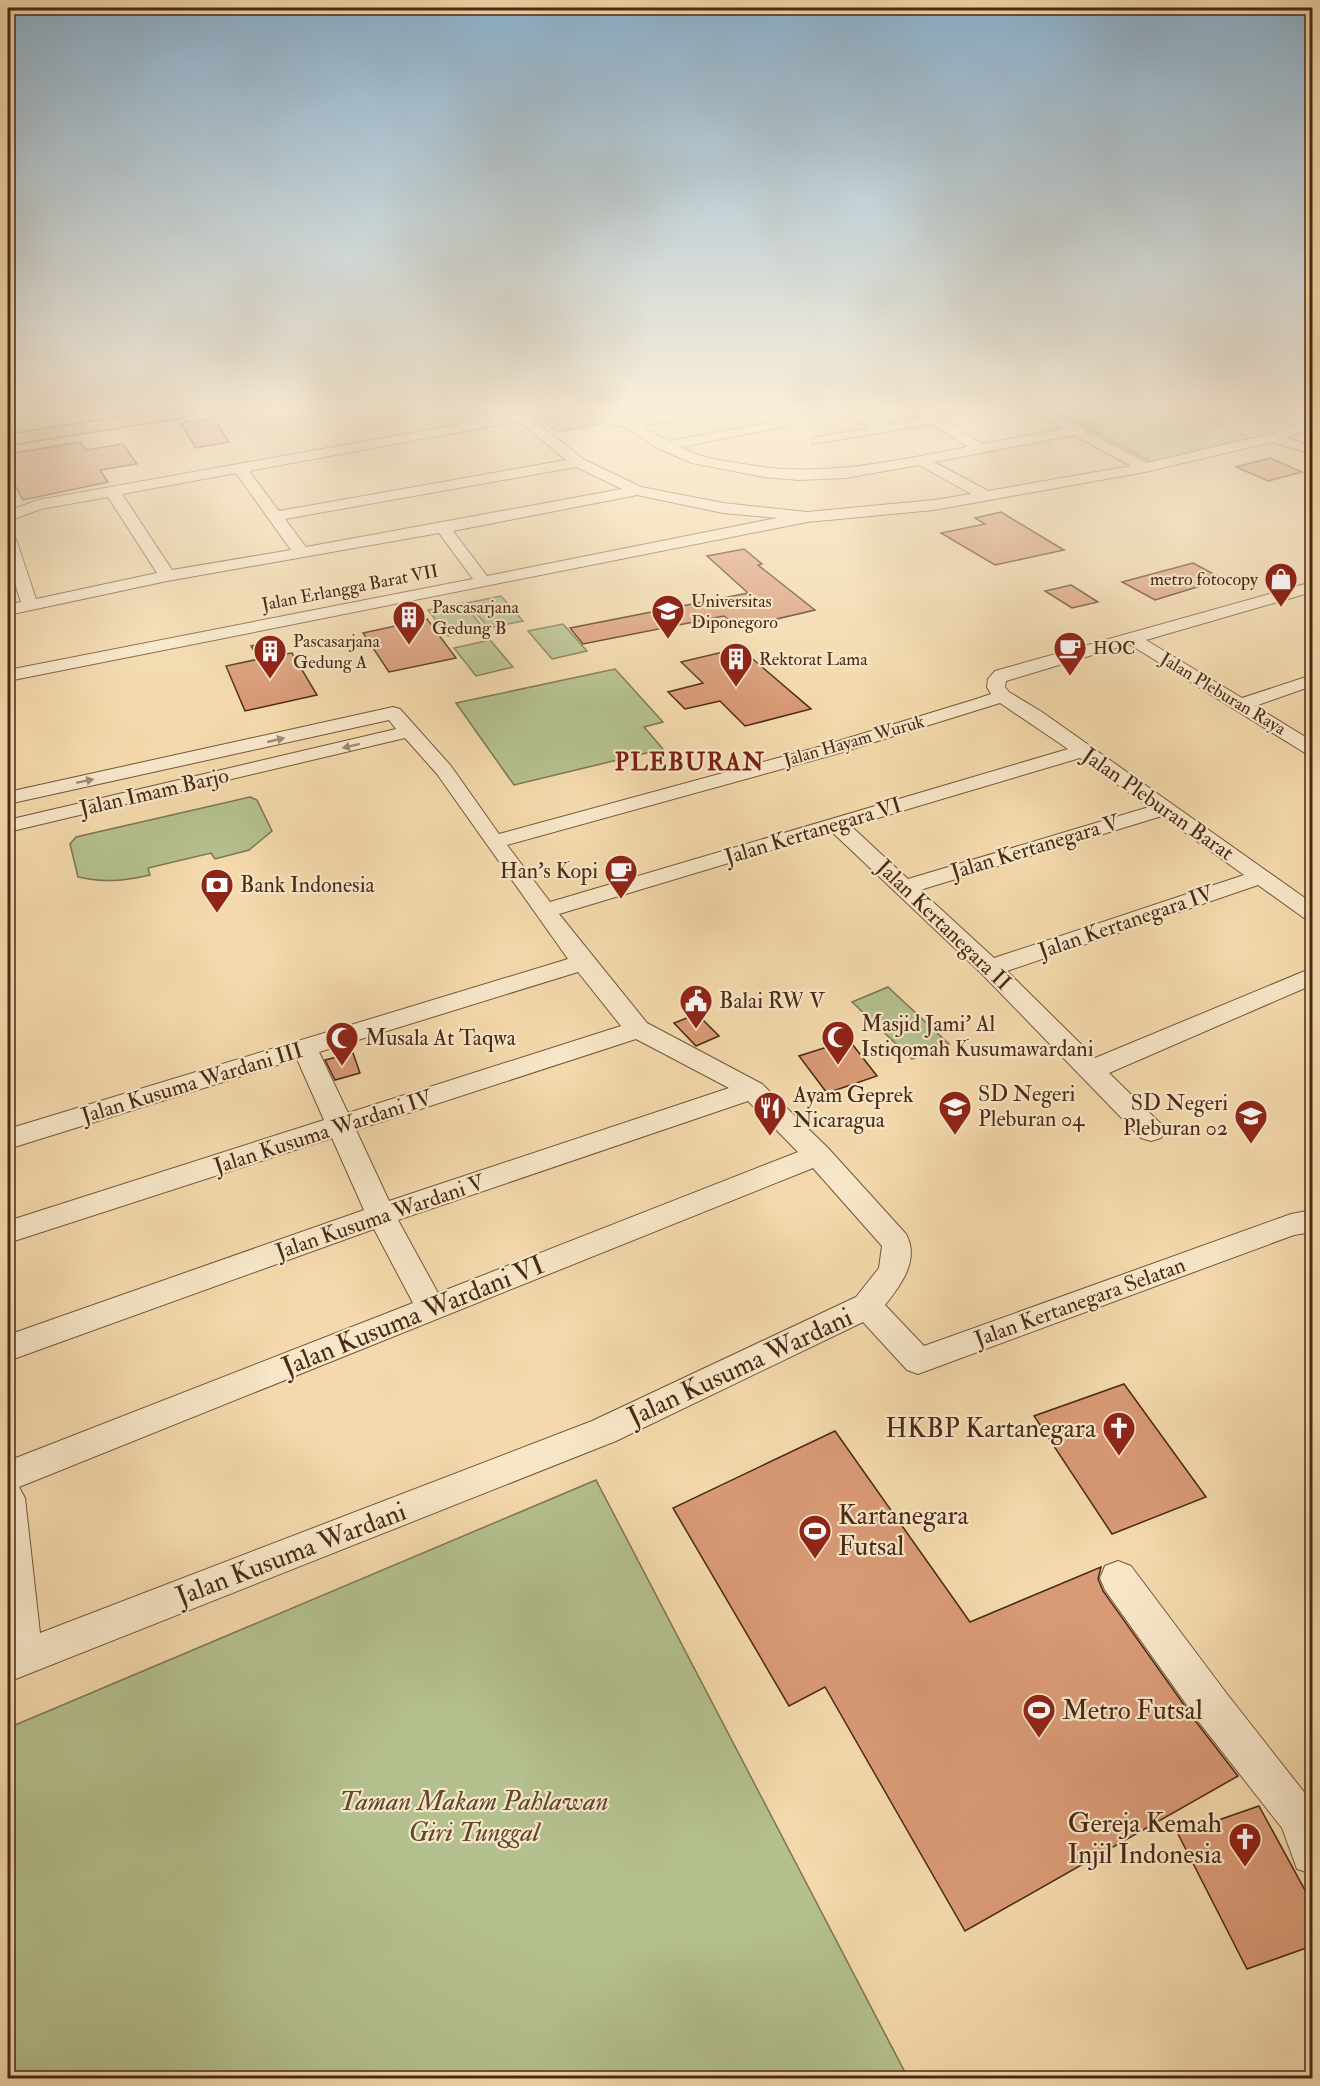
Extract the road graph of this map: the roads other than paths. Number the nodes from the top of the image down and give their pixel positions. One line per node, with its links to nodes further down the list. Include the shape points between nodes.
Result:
1 (29, 508): 9 (street)
2 (123, 508): 16 (street)
3 (269, 508): 10 (street)
4 (318, 508): 10 (street)
5 (547, 508): 12 (street)
6 (723, 508): 13 (street, via 729,523)
7 (726, 508): 11 (street)
8 (907, 508): 11 (street)
9 (8, 516)
10 (275, 516): 15 (street)
11 (807, 517): 13 (street, Jalan Erlangga Barat VII)
12 (444, 528): 15 (street); 17 (street)
13 (726, 532): 17 (street, Jalan Erlangga Barat VII)
14 (8, 543): 19 (street)
15 (302, 553): 16 (street)
16 (167, 576): 19 (street)
17 (483, 581): 22 (street, Jalan Erlangga Barat VII)
18 (1308, 591): 21 (street)
19 (30, 605): 20 (street)
20 (8, 610)
21 (1133, 639): 24 (street, via 1002,675 996,687); 25 (street, Jalan Pleburan Raya)
22 (8, 676)
23 (1312, 680): 25 (street)
24 (1002, 696): 29 (street, Jalan Pleburan Barat); 37 (street, Jalan Hayam Wuruk, via 829,750)
25 (1241, 704): 28 (street, Jalan Pleburan Raya)
26 (408, 732): 27 (street, Jalan Imam Barjo, one-way to 26, via 393,713); 30 (street, Jalan Imam Barjo, one-way to 30); 37 (street, via 444,770)
27 (244, 747): 30 (street, Jalan Imam Barjo); 31 (street, Jalan Imam Barjo, one-way to 27)
28 (1312, 749)
29 (1081, 751): 33 (street, Jalan Pleburan Barat); 35 (street, Jalan Kertanegara VI)
30 (255, 769): 34 (street, Jalan Imam Barjo)
31 (44, 790): 32 (street, Jalan Imam Barjo); 34 (street, Jalan Imam Barjo)
32 (8, 798)
33 (1166, 808): 38 (street, Jalan Pleburan Barat); 39 (street, Jalan Kertanegara V)
34 (53, 816): 36 (street, Jalan Imam Barjo)
35 (836, 824): 39 (street, Jalan Kertanegara II); 40 (street, Jalan Kertanegara VI)
36 (8, 826)
37 (494, 842): 40 (street, Jalan Kusuma Wardani)
38 (1261, 877): 41 (street, Jalan Pleburan Barat); 43 (street, Jalan Kertanegara IV)
39 (905, 887): 43 (street, Jalan Kertanegara II)
40 (545, 911): 42 (street, Jalan Kusuma Wardani)
41 (1312, 913)
42 (583, 962): 45 (street, Jalan Kusuma Wardani); 46 (street, Jalan Kusuma Wardani III)
43 (990, 968): 47 (street, Jalan Kertanegara II)
44 (1312, 976): 47 (street)
45 (638, 1029): 48 (street, Jalan Kusuma Wardani); 49 (street, Jalan Kusuma Wardani IV)
46 (304, 1049): 49 (street); 51 (street, Jalan Kusuma Wardani III)
47 (1091, 1070): 50 (street, Jalan Kertanegara II)
48 (753, 1090): 52 (street, Jalan Kusuma Wardani); 53 (street, Jalan Kusuma Wardani V)
49 (339, 1127): 53 (street); 55 (street, Jalan Kusuma Wardani IV)
50 (1151, 1131)
51 (8, 1139)
52 (818, 1155): 56 (street, Jalan Kusuma Wardani, via 896,1242 898,1261); 57 (street, Jalan Kusuma Wardani VI)
53 (381, 1215): 57 (street); 58 (street, Jalan Kusuma Wardani V)
54 (1309, 1225): 56 (street, Jalan Kertanegara Selatan, via 918,1361)
55 (8, 1232)
56 (867, 1306): 62 (street, Jalan Kusuma Wardani, via 604,1431)
57 (432, 1310): 59 (street, Jalan Kusuma Wardani VI)
58 (8, 1348)
59 (8, 1476)
60 (8, 1498): 62 (street)
61 (1118, 1578): 63 (street, via 1213,1708)
62 (16, 1661)
63 (1305, 1815): 64 (street)
64 (1312, 1854)

